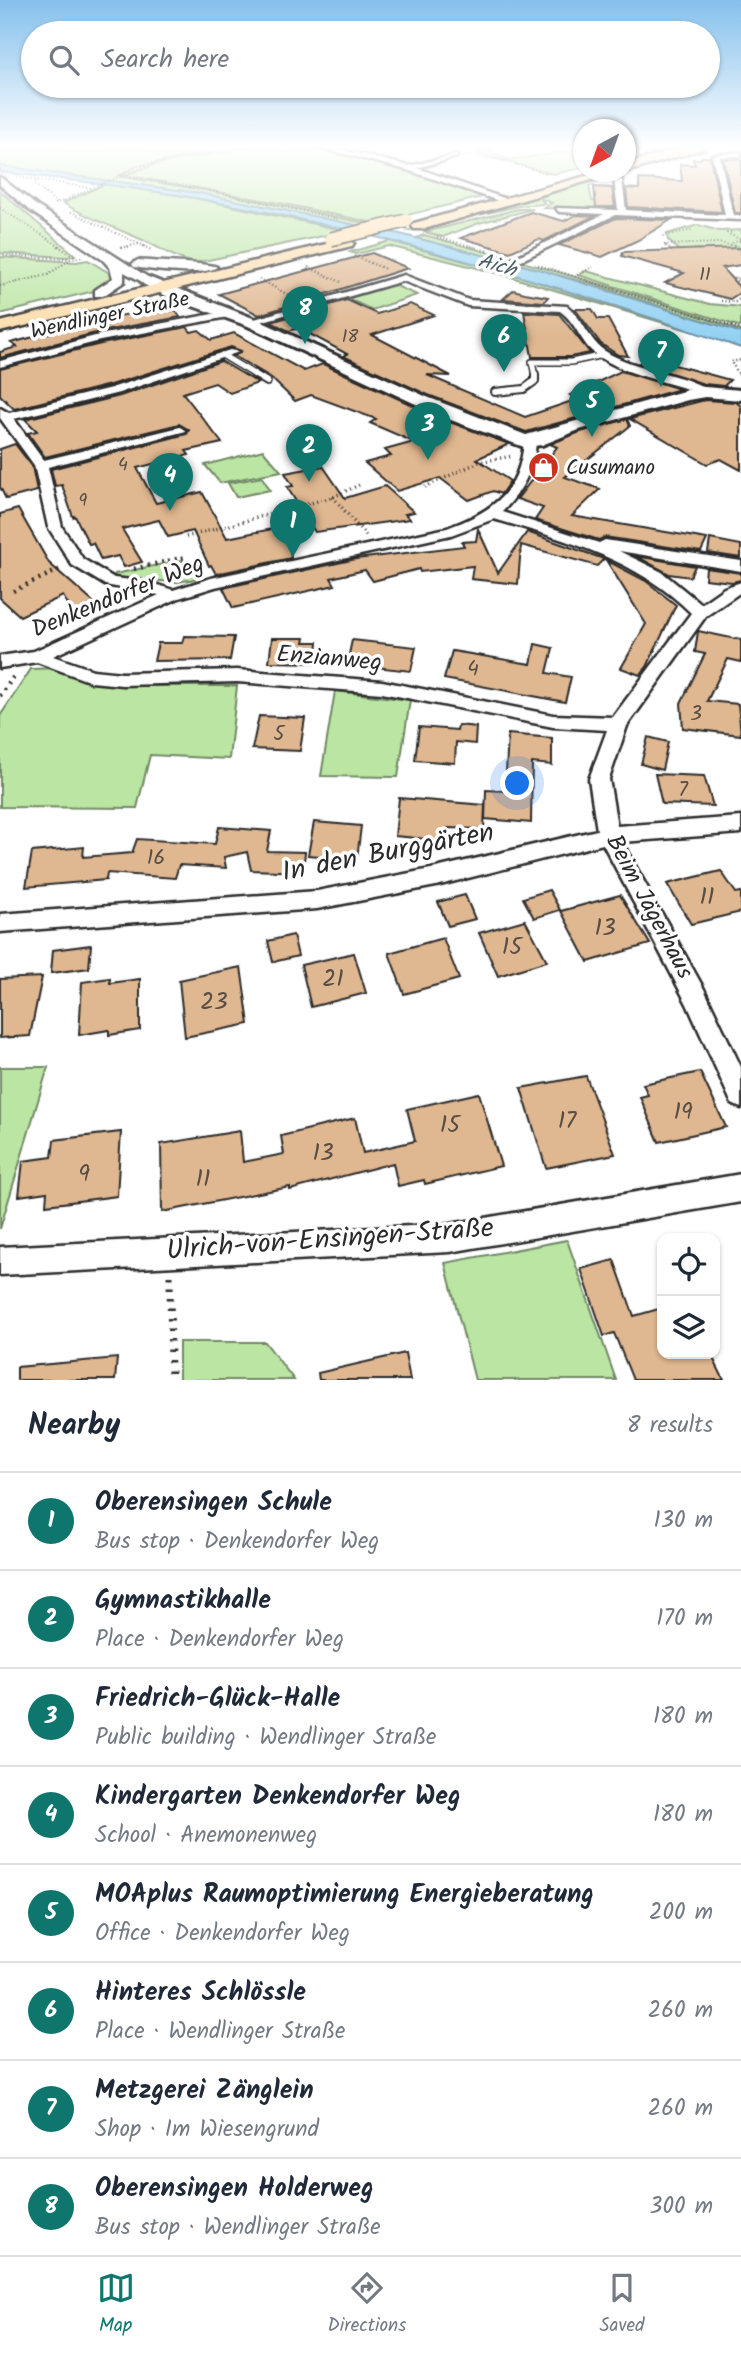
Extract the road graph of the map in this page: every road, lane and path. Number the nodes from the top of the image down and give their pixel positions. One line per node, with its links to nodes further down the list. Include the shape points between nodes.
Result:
1 (4, 210): 23 (path)
2 (37, 210): 16 (street)
3 (68, 210): 19 (path, via 141,244)
4 (306, 210): 11 (path)
5 (471, 210): 12 (main road)
6 (571, 210): 8 (street)
7 (729, 210): 9 (street)
8 (619, 212): 9 (street); 25 (street)
9 (730, 218): 10 (street)
10 (741, 218)
11 (342, 220)
12 (417, 227): 20 (main road); 25 (path); 28 (main road, bridge, via 331,239)
13 (694, 230): 15 (path)
14 (738, 231): 17 (path, via 727,233 741,240)
15 (663, 236)
16 (82, 239): 24 (street); 26 (street)
17 (731, 244): 18 (path); 21 (path, via 664,245)
18 (741, 247)
19 (123, 248)
20 (348, 248): 31 (path); 34 (main road)
21 (674, 253)
22 (0, 255): 36 (path, via 71,259 44,278)
23 (76, 258)
24 (108, 259): 34 (street); 38 (street, via 120,279)
25 (517, 259): 30 (path)
26 (138, 264): 28 (street); 34 (street)
27 (303, 265): 37 (path)
28 (211, 267): 34 (main road)
29 (593, 267): 30 (path)
30 (576, 275): 48 (path)
31 (404, 278): 37 (street); 50 (street, via 468,303 563,308 571,313 588,344)
32 (741, 278): 35 (path, via 734,278)
33 (258, 279): 42 (path)
34 (162, 283): 38 (main road); 44 (main road, Wendlinger Straße); 47 (main road)
35 (741, 284)
36 (0, 286)
37 (358, 290): 42 (street)
38 (99, 293): 45 (main road)
39 (741, 298): 41 (path)
40 (721, 301): 41 (path)
41 (735, 302): 43 (path)
42 (307, 304): 46 (street)
43 (741, 304)
44 (226, 313): 46 (main road, Wendlinger Straße); 52 (street, Wendlinger Straße, via 99,338)
45 (0, 317)
46 (249, 322): 60 (main road, Wendlinger Straße, via 370,379)
47 (0, 327)
48 (741, 329)
49 (228, 354): 54 (lane); 58 (street, via 115,391)
50 (604, 355): 55 (lane, via 570,362 532,362 533,385); 56 (street)
51 (741, 360): 53 (path, via 731,362)
52 (0, 364)
53 (741, 377)
54 (267, 382)
55 (495, 391)
56 (705, 392): 57 (main road); 60 (main road)
57 (741, 395)
58 (4, 414): 62 (street)
59 (180, 431): 62 (street)
60 (530, 441): 66 (street, via 528,458)
61 (509, 455): 64 (path)
62 (41, 465): 71 (street, via 55,527)
63 (359, 485): 65 (path)
64 (425, 487)
65 (333, 497): 67 (path); 69 (path)
66 (493, 514): 68 (street); 69 (street, Denkendorfer Weg, via 451,531)
67 (186, 537)
68 (574, 540): 72 (street); 77 (street, via 645,568 687,597)
69 (376, 547): 76 (street, Denkendorfer Weg)
70 (185, 557): 73 (path)
71 (77, 562): 73 (street); 75 (path)
72 (741, 566)
73 (100, 579): 76 (street)
74 (741, 587): 77 (street)
75 (13, 591)
76 (173, 595): 78 (street, Denkendorfer Weg)
77 (700, 612): 81 (street, Beim Jägerhaus)
78 (37, 656): 79 (street); 80 (street, Denkendorfer Weg); 81 (street, Enzianweg, via 91,676 237,676 382,688 553,721)
79 (0, 662)
80 (0, 671)
81 (618, 724): 83 (street, Beim Jägerhaus, via 598,779)
82 (741, 825): 83 (street, In den Burggärten)
83 (608, 835): 84 (street, In den Burggärten, via 317,900); 85 (street, Beim Jägerhaus, via 696,997)
84 (0, 923)
85 (741, 1095)
86 (741, 1188): 87 (street, Ulrich-von-Ensingen-Straße, via 450,1238)
87 (170, 1252): 88 (street, Ulrich-von-Ensingen-Straße); 89 (path)
88 (0, 1261)
89 (171, 1380)

